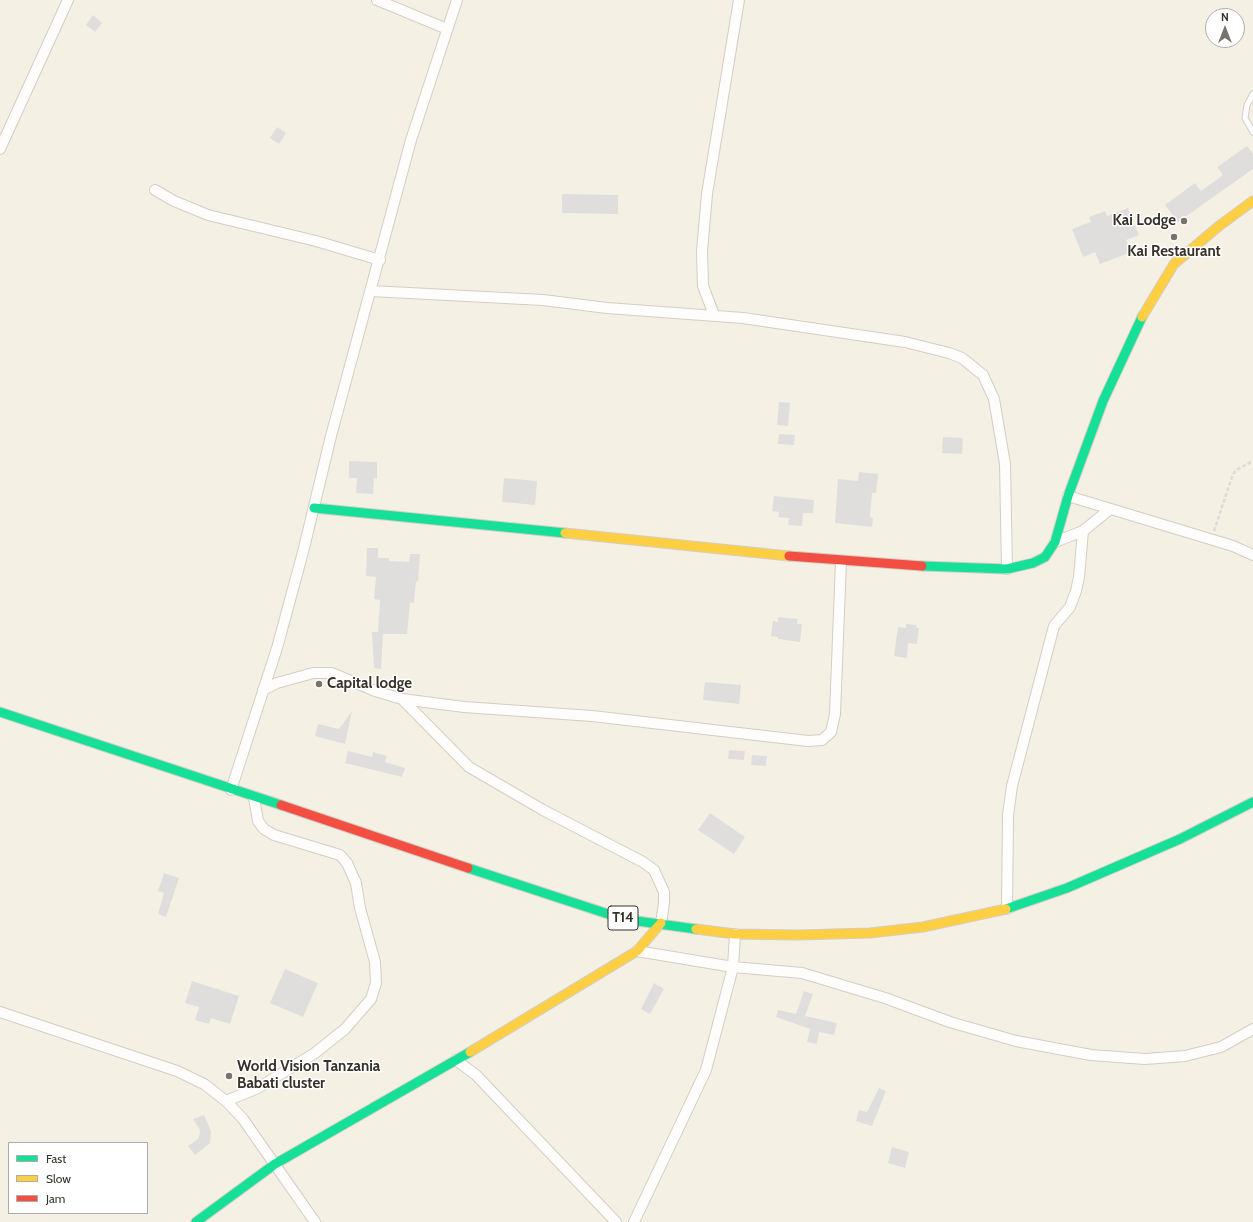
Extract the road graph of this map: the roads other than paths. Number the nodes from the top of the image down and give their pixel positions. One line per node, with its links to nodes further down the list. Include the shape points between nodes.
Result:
1 (68, 0): 8 (street)
2 (377, 0): 5 (street)
3 (457, 0): 5 (street)
4 (739, 0): 13 (street, via 708,187 702,251 703,286)
5 (447, 29): 11 (street, via 411,140)
6 (1253, 94): 7 (lane, via 1247,105 1245,118)
7 (1253, 132)
8 (0, 149)
9 (155, 190): 11 (street, via 208,215 316,241)
10 (1253, 200): 14 (main road, via 1174,264 1146,306 1103,401)
11 (380, 260): 12 (street)
12 (371, 291): 13 (street, via 543,300 608,308); 15 (street)
13 (714, 315): 21 (street, via 905,342 949,353 978,369 994,399 1005,464)
14 (1068, 496): 16 (street); 18 (main road)
15 (314, 508): 20 (main road); 22 (street, via 277,648)
16 (1109, 510): 17 (street); 19 (street)
17 (1082, 531): 18 (street); 28 (street, via 1076,591 1070,607 1054,626 1012,786 1008,815)
18 (1055, 542): 21 (main road, via 1045,557 1033,563)
19 (1253, 555)
20 (841, 560): 21 (main road, via 963,569); 23 (street, via 835,714 831,732 822,740 808,741 592,716 464,707)
21 (1006, 569)
22 (263, 690): 23 (street, via 277,683 332,673); 25 (street)
23 (402, 699): 29 (street, via 469,767 654,870 664,892)
24 (0, 712): 25 (main road, T14)
25 (232, 790): 26 (main road, T14)
26 (254, 798): 29 (main road, T14, via 608,914); 36 (street, via 258,821 264,829 274,835 340,855 347,863 356,883 375,962 376,983 371,999 345,1029 315,1053 258,1088)
27 (1253, 802): 28 (main road, T14, via 1173,842 1067,888)
28 (1007, 910): 30 (main road, T14, via 923,927 870,933)
29 (661, 924): 30 (main road, T14); 31 (main road)
30 (735, 934): 32 (street)
31 (637, 952): 32 (street); 35 (main road)
32 (733, 967): 34 (street, via 802,973 885,998 950,1022 1009,1038 1091,1055 1145,1059 1185,1056 1221,1047); 41 (street, via 706,1070)
33 (0, 1012): 36 (street, via 177,1071 204,1084)
34 (1253, 1029)
35 (456, 1060): 37 (main road); 40 (street, via 476,1076)
36 (226, 1101): 37 (street, via 243,1119)
37 (275, 1164): 38 (main road); 39 (street)
38 (196, 1222)
39 (315, 1222)
40 (616, 1222)
41 (634, 1222)

